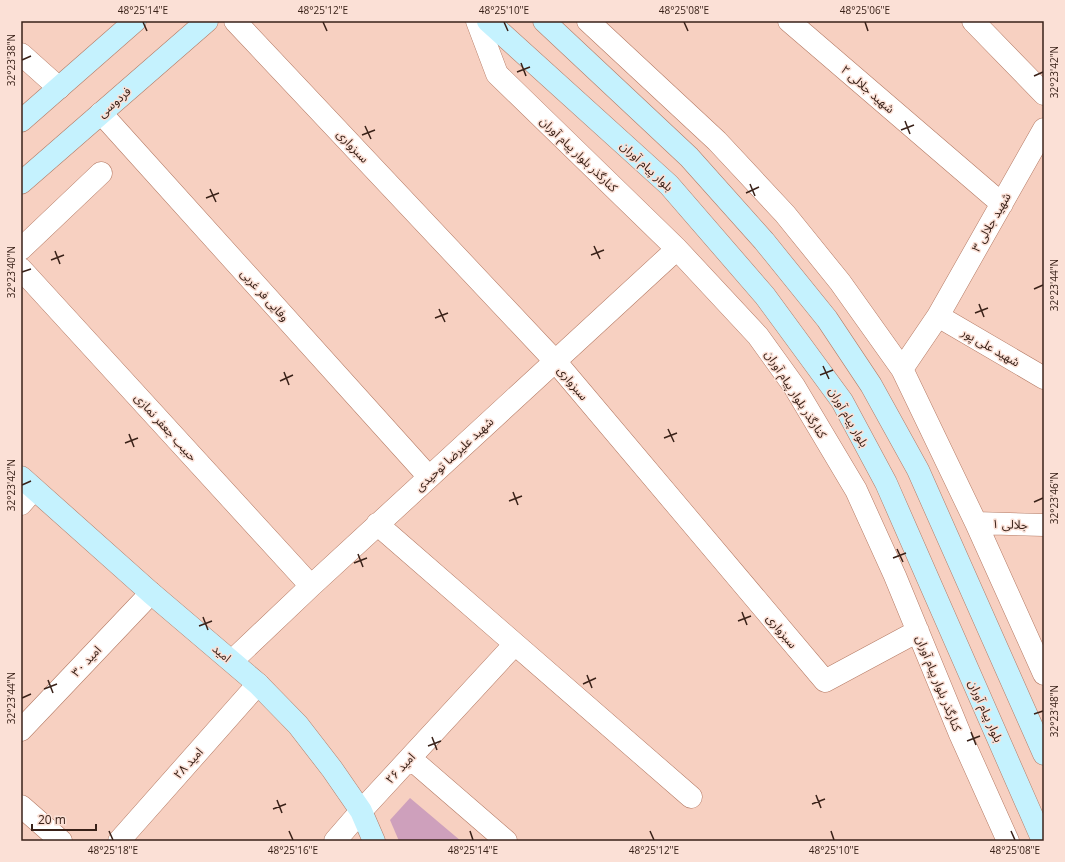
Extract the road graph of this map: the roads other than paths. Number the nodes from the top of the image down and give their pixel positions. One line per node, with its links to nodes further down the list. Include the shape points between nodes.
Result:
1 (135, 21): 11 (main road)
2 (207, 21): 13 (main road, فردوسی)
3 (235, 21): 23 (street, سبزواری)
4 (477, 21): 20 (street, کنارگذر بلوار پیام آوران, via 496,74)
5 (488, 21): 50 (main road, بلوار پیام آوران, via 669,185 765,296 842,401 886,483)
6 (544, 21): 39 (main road, via 689,157 764,241 827,319 872,385 918,470)
7 (588, 21): 24 (street, via 717,141 785,214 840,282)
8 (789, 21): 18 (street, شهید جلالی ۲)
9 (972, 21): 12 (street)
10 (21, 54): 11 (street)
11 (59, 88): 14 (main road)
12 (1044, 94)
13 (101, 113): 17 (main road, فردوسی); 26 (street, وفایی فر غربی)
14 (21, 121)
15 (1044, 129): 18 (street, شهید جلالی ۳)
16 (101, 173): 19 (street)
17 (21, 183)
18 (1002, 204): 22 (street, شهید جلالی ۳)
19 (21, 249)
20 (678, 249): 23 (street, شهید علیرضا توحیدی); 33 (street, کنارگذر بلوار پیام آوران, via 758,336 794,386 856,490)
21 (21, 268): 31 (street, حبیب جعفر نمازی)
22 (938, 316): 24 (street, شهید جلالی ۳); 25 (street, شهید علی پور)
23 (555, 361): 26 (street, شهید علیرضا توحیدی); 33 (street, سبزواری, via 825,681)
24 (902, 369): 28 (street)
25 (1044, 378)
26 (429, 477): 29 (street, شهید علیرضا توحیدی)
27 (26, 490): 32 (main road, امید)
28 (976, 523): 30 (street, جلالی ۱); 36 (street)
29 (377, 524): 31 (street, شهید علیرضا توحیدی); 34 (street)
30 (1044, 525)
31 (310, 586): 35 (street, شهید علیرضا توحیدی)
32 (150, 593): 35 (main road, امید); 38 (street, امید ۳۰)
33 (918, 631): 49 (street, کنارگذر بلوار پیام آوران)
34 (515, 644): 40 (street, امید ۲۶); 41 (street)
35 (232, 661): 37 (main road, امید)
36 (1044, 674)
37 (258, 684): 43 (main road, امید, via 298,725); 45 (street, امید ۲۸)
38 (21, 730)
39 (1044, 754)
40 (410, 758): 43 (street, امید ۲۶); 48 (street)
41 (691, 797)
42 (21, 806): 44 (street)
43 (361, 811): 46 (street, امید ۲۶); 47 (main road, امید)
44 (61, 841)
45 (119, 841)
46 (335, 841)
47 (374, 841)
48 (506, 841)
49 (1008, 841)
50 (1043, 841)

